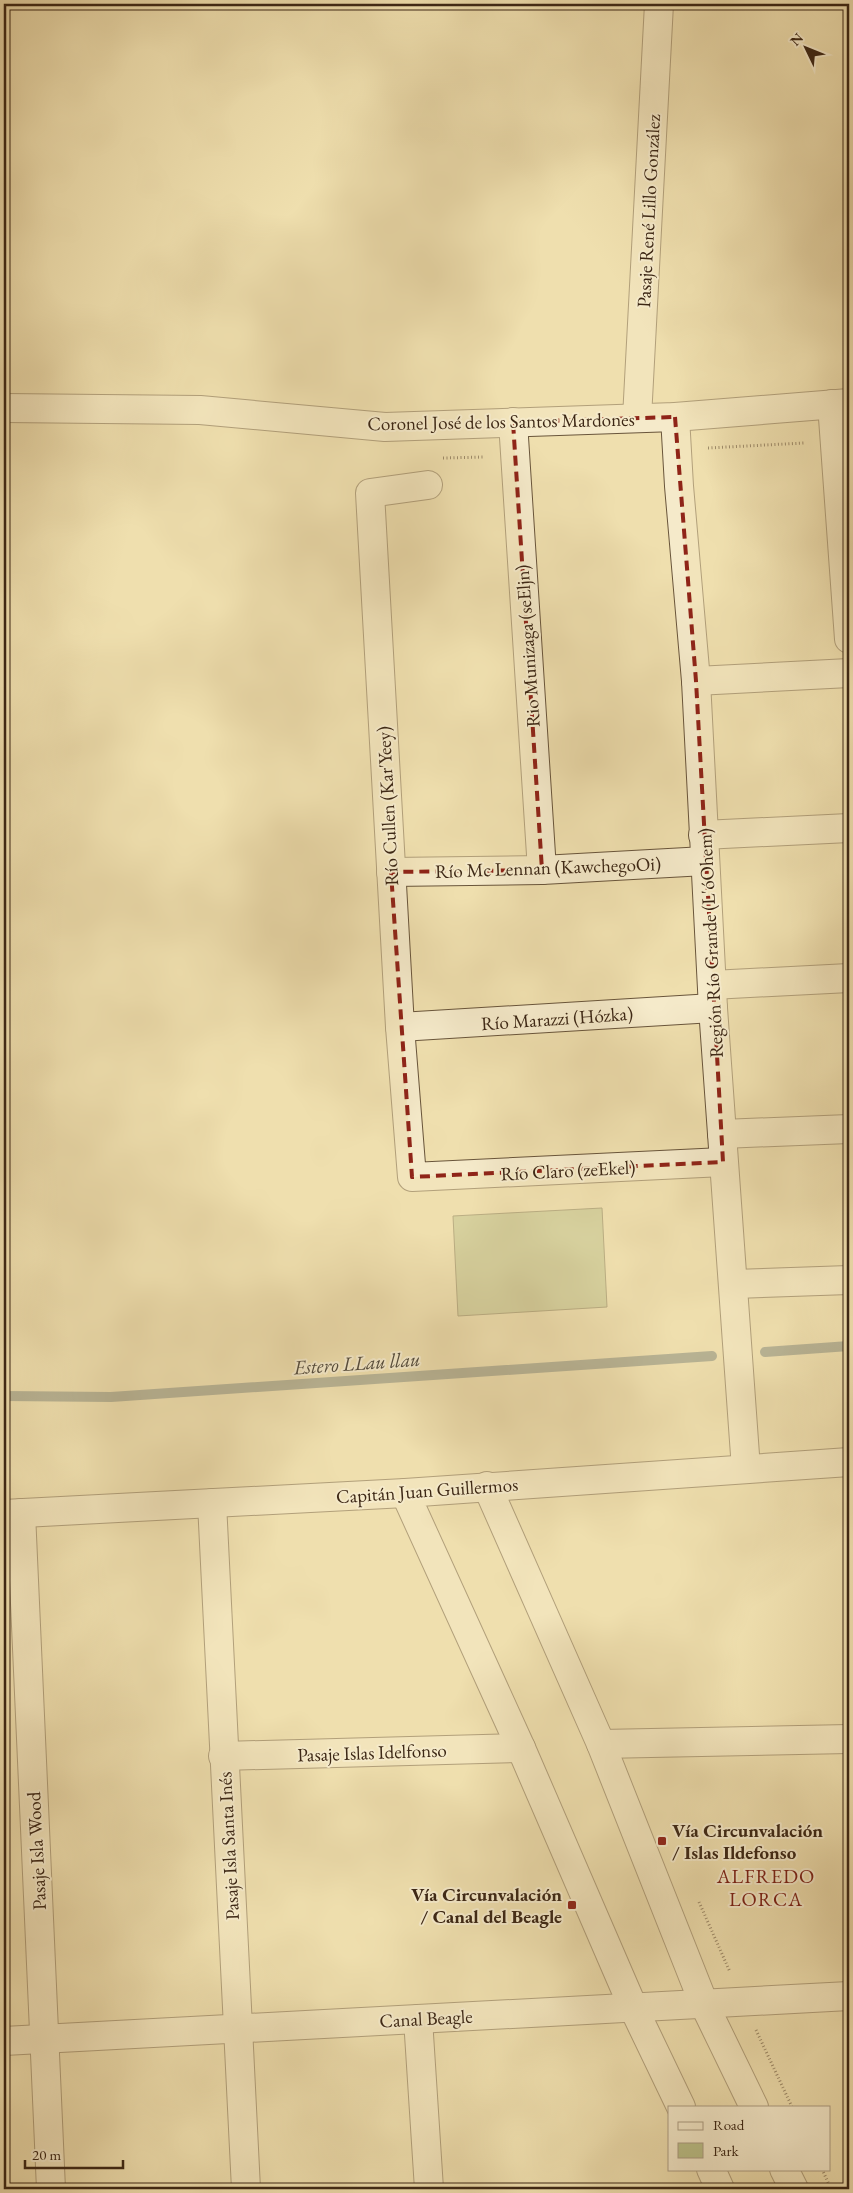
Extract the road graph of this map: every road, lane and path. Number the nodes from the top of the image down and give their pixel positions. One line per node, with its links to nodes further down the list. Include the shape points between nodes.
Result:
1 (659, 4): 5 (street, Pasaje René Lillo González)
2 (840, 404): 4 (street, Coronel José de los Santos Mardones); 8 (street)
3 (4, 408): 6 (street, Coronel José de los Santos Mardones, via 200,410 385,427)
4 (675, 417): 5 (street, Coronel José de los Santos Mardones); 10 (street, Región Río Grande (L'óOhem))
5 (637, 418): 6 (street, Coronel José de los Santos Mardones)
6 (513, 422): 13 (street, Rio Munizaga (seEljn))
7 (428, 484): 14 (street, Río Cullen (Kar'Yeey), via 370,493)
8 (849, 639)
9 (849, 673): 10 (street)
10 (696, 680): 12 (street, Región Río Grande (L'óOhem))
11 (849, 828): 12 (street, Río Mc Lennan (KawchegoOi))
12 (704, 848): 13 (street, Río Mc Lennan (KawchegoOi)); 16 (street, Región Río Grande (L'óOhem))
13 (542, 870): 14 (street, Río Mc Lennan (KawchegoOi))
14 (391, 872): 17 (street, Río Cullen (Kar'Yeey))
15 (849, 978): 16 (street, Río Marazzi (Hózka))
16 (713, 997): 17 (street, Río Marazzi (Hózka)); 19 (street, Región Río Grande (L'óOhem))
17 (400, 1027): 21 (street, Río Cullen (Kar'Yeey))
18 (849, 1129): 19 (street)
19 (722, 1134): 20 (street, Región Río Grande (L'óOhem))
20 (723, 1162): 21 (street, Río Claro (zeEkel)); 23 (street, Región Río Grande (L'óOhem))
21 (412, 1177)
22 (849, 1280): 23 (street)
23 (734, 1284): 25 (street, Región Río Grande (L'óOhem))
24 (849, 1462): 25 (street, Capitán Juan Guillermos)
25 (746, 1469): 26 (street, Capitán Juan Guillermos)
26 (487, 1486): 27 (street, Capitán Juan Guillermos); 31 (street)
27 (405, 1493): 28 (street, Capitán Juan Guillermos); 32 (street)
28 (212, 1503): 29 (street, Capitán Juan Guillermos); 33 (street, Pasaje Isla Santa Inés)
29 (12, 1514): 39 (street, Pasaje Isla Wood)
30 (849, 1739): 31 (street)
31 (600, 1744): 35 (street)
32 (521, 1748): 33 (street, Pasaje Islas Idelfonso); 36 (street)
33 (223, 1756): 38 (street, Pasaje Isla Santa Inés)
34 (849, 1996): 35 (street, Canal Beagle)
35 (704, 2004): 36 (street, Canal Beagle); 42 (street)
36 (633, 2007): 37 (street, Canal Beagle); 41 (street)
37 (418, 2019): 38 (street, Canal Beagle); 48 (street)
38 (237, 2028): 39 (street, Canal Beagle); 47 (street, Pasaje Isla Santa Inés)
39 (44, 2038): 40 (street, Canal Beagle); 46 (street, Pasaje Isla Wood)
40 (4, 2041)
41 (681, 2106)
42 (754, 2106)
43 (711, 2170): 49 (street)
44 (784, 2170): 50 (street)
45 (822, 2170): 51 (path)
46 (51, 2189)
47 (246, 2189)
48 (429, 2189)
49 (720, 2189)
50 (794, 2189)
51 (831, 2189)

